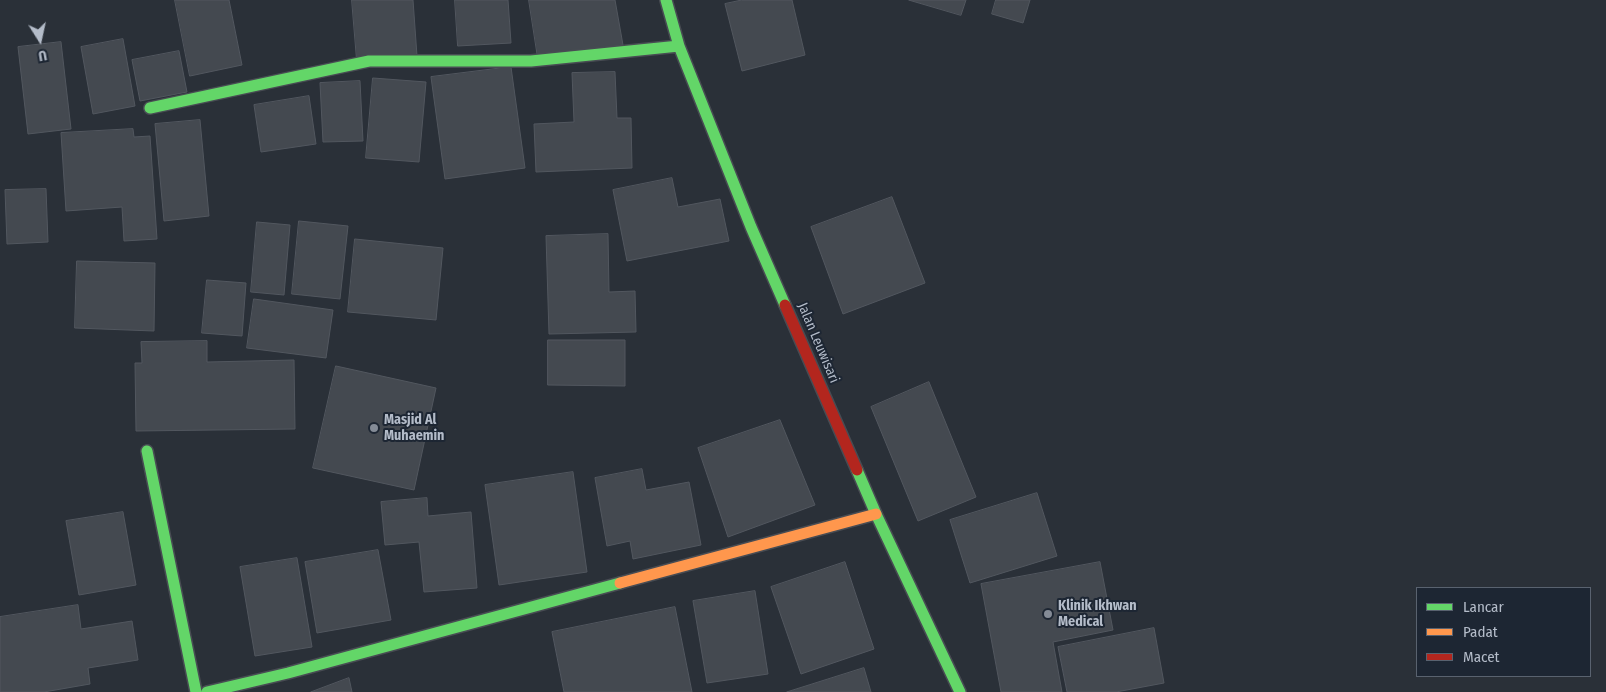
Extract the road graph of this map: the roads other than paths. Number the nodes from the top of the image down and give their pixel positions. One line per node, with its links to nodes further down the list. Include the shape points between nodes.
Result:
1 (666, 0): 2 (street, Jalan Leuwisari)
2 (679, 46): 3 (street, via 531,61 369,62); 5 (street, Jalan Leuwisari, via 751,227)
3 (150, 108)
4 (147, 451): 6 (street)
5 (876, 514): 7 (street, via 308,668); 8 (street, Jalan Leuwisari)
6 (196, 692)
7 (207, 692)
8 (960, 692)

